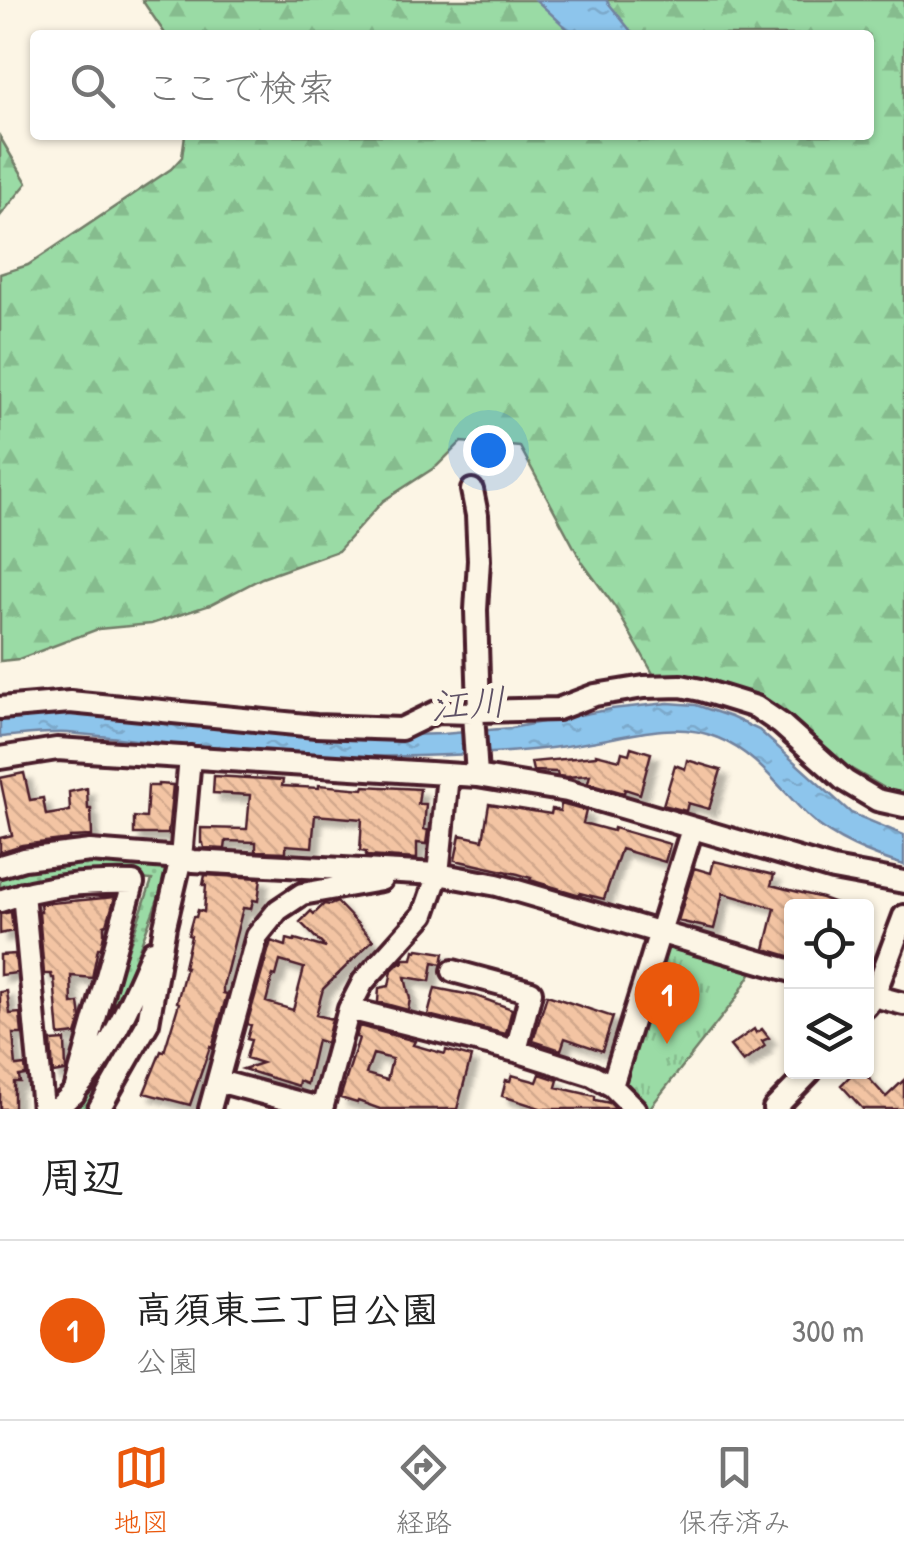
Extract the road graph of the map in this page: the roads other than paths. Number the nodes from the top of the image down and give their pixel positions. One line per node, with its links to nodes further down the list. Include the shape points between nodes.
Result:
1 (472, 490): 3 (street, via 480,560)
2 (0, 708): 3 (street, via 70,702 401,730 436,712)
3 (476, 712): 7 (street); 8 (street, via 558,709 644,686 701,690 756,708 845,781 877,800)
4 (190, 757): 5 (street, via 57,749); 6 (street); 10 (street)
5 (0, 758)
6 (448, 775): 7 (street); 12 (street)
7 (476, 776): 9 (street, via 568,791)
8 (904, 806)
9 (692, 829): 13 (street); 18 (street)
10 (181, 858): 11 (street, via 90,851); 12 (street); 17 (street)
11 (0, 866)
12 (428, 873): 18 (street, via 497,884); 24 (street, via 424,914); 27 (street, via 302,894 278,910 256,936)
13 (904, 882)
14 (22, 892): 15 (street); 29 (street, via 133,882); 30 (street)
15 (0, 901)
16 (904, 916): 21 (street)
17 (165, 926): 29 (street, via 108,1048); 32 (street, via 148,1022)
18 (659, 932): 19 (street); 28 (street)
19 (784, 970)
20 (453, 971): 25 (street, via 531,992)
21 (873, 989)
22 (874, 1000): 23 (street)
23 (904, 1004)
24 (349, 1009): 25 (street); 34 (street)
25 (516, 1051): 28 (street)
26 (803, 1079): 36 (street)
27 (218, 1081): 33 (street); 34 (street)
28 (612, 1086): 35 (street)
29 (74, 1094): 31 (street)
30 (44, 1109)
31 (56, 1109)
32 (99, 1109)
33 (210, 1109)
34 (322, 1109)
35 (635, 1109)
36 (774, 1109)

